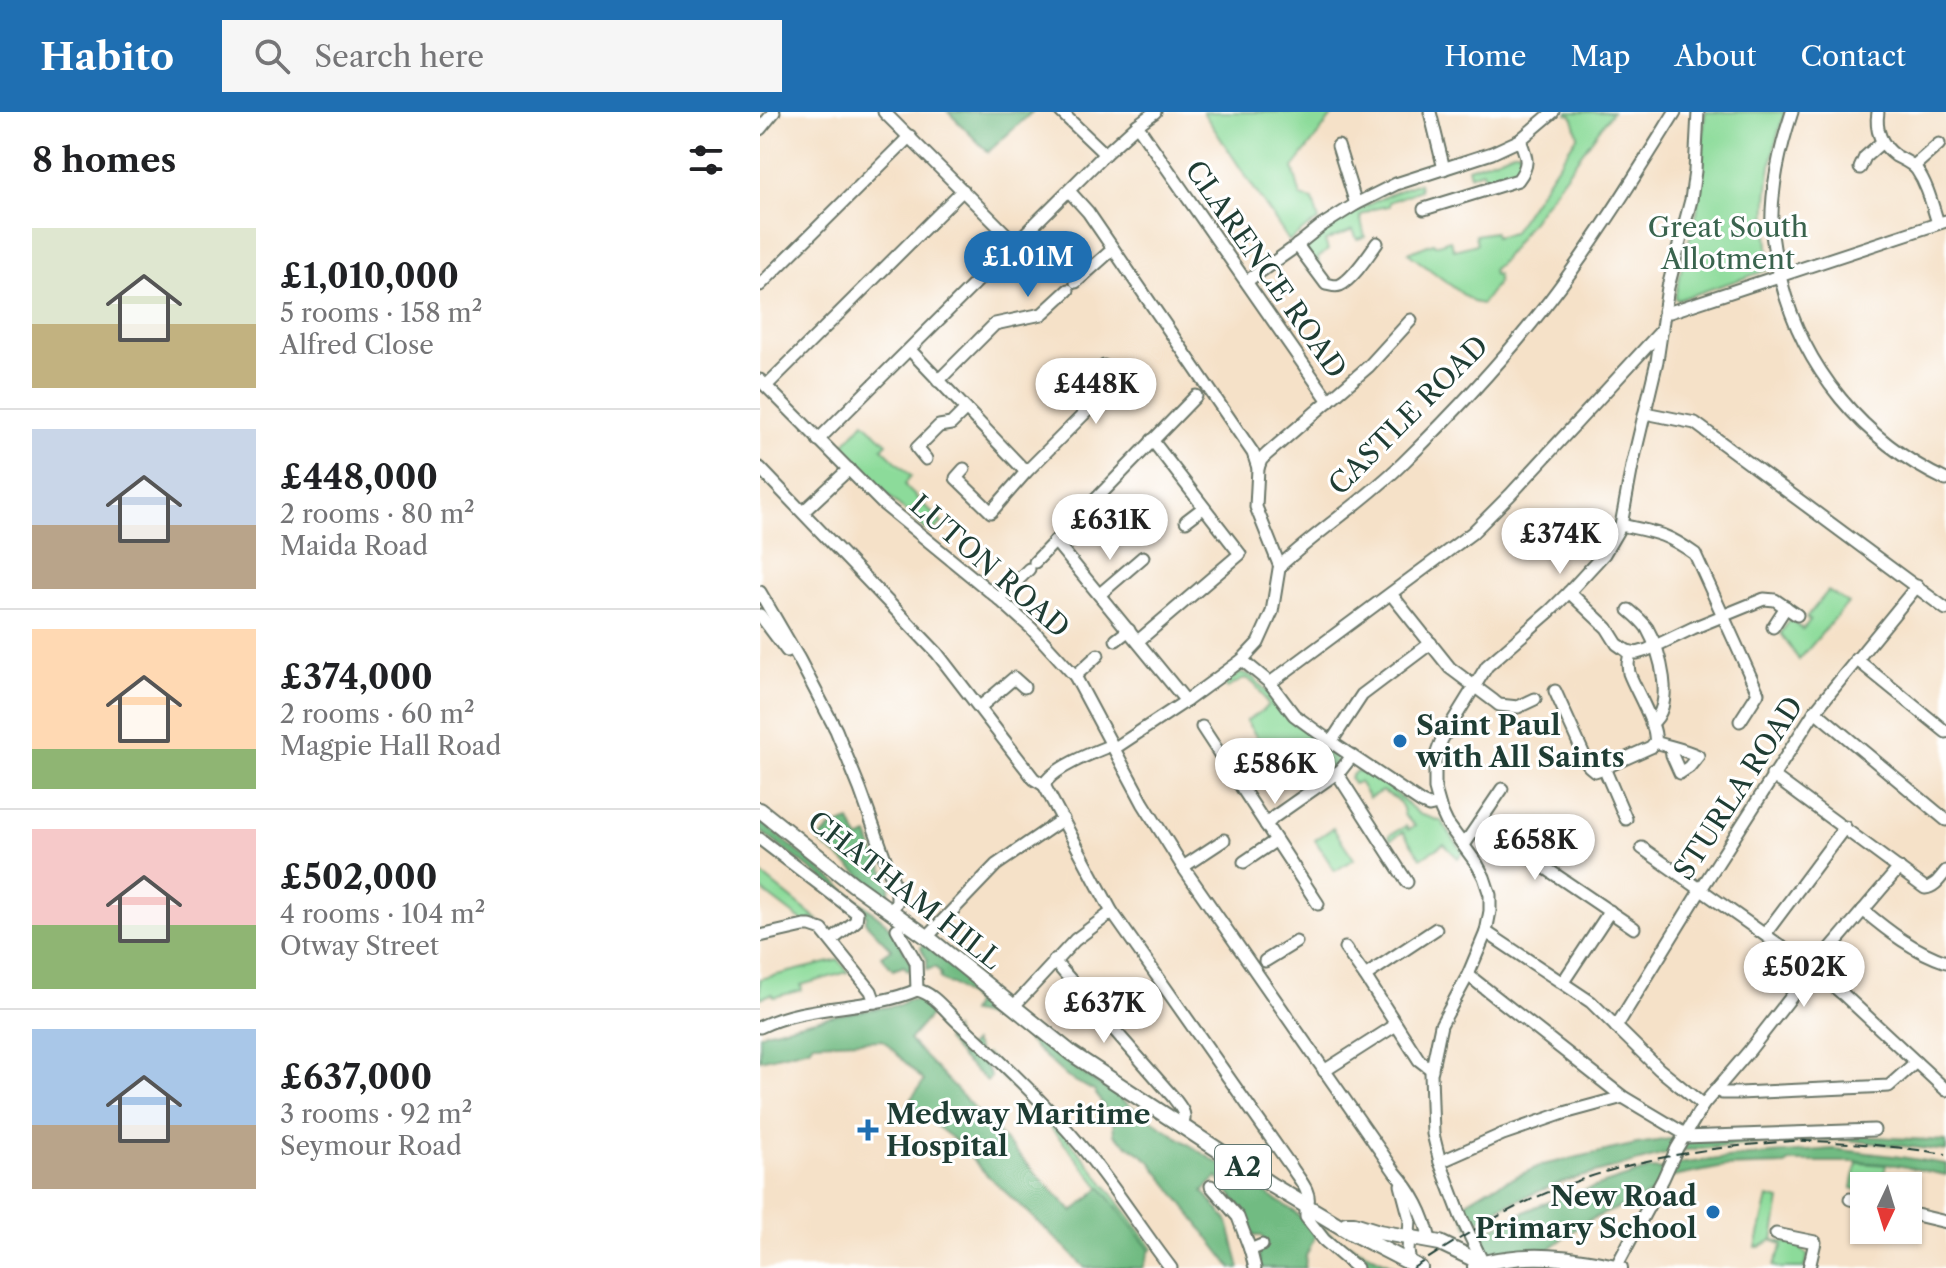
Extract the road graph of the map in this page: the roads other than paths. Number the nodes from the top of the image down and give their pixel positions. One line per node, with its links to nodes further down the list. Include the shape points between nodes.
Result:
1 (774, 112): 12 (street)
2 (884, 112): 13 (street)
3 (1061, 112): 18 (street)
4 (1155, 112): 11 (street)
5 (1430, 112): 21 (street)
6 (1553, 112): 14 (street)
7 (1675, 112): 60 (street, CASTLE ROAD, via 1619,202 1523,333 1392,473)
8 (1698, 112): 34 (street, via 1692,192)
9 (1792, 112): 31 (street, via 1773,200)
10 (1878, 112): 15 (street)
11 (1137, 125): 18 (street); 32 (street, CLARENCE ROAD)
12 (760, 129)
13 (910, 136): 22 (street); 33 (street)
14 (1520, 140): 21 (street); 25 (street, via 1526,169 1518,180)
15 (1882, 142): 19 (street); 20 (street)
16 (1939, 144): 19 (street)
17 (1338, 146): 24 (street)
18 (1105, 154): 23 (street)
19 (1914, 166): 26 (street)
20 (1860, 168)
21 (1444, 169): 24 (street)
22 (963, 190): 27 (street); 40 (street)
23 (1069, 191): 27 (street); 30 (street)
24 (1356, 204): 29 (street)
25 (1424, 209)
26 (1942, 222): 31 (street)
27 (1015, 243): 37 (street)
28 (1377, 243): 29 (street, via 1351,275 1333,286)
29 (1297, 245): 32 (street)
30 (1113, 249): 39 (street, via 1042,314 995,324); 49 (street, via 1253,453)
31 (1780, 275): 34 (street); 53 (street, via 1803,340 1841,401 1885,443)
32 (1247, 281): 42 (street, CLARENCE ROAD)
33 (760, 285)
34 (1664, 311): 36 (street)
35 (1411, 320): 42 (street)
36 (1662, 330): 44 (street); 65 (street, via 1482,524)
37 (910, 350): 39 (street); 45 (street)
38 (1104, 366): 52 (street, via 1110,385)
39 (938, 381): 43 (street)
40 (763, 383): 45 (street, LUTON ROAD)
41 (1196, 396): 46 (street)
42 (1329, 401): 49 (street, via 1267,454)
43 (966, 409): 47 (street, via 917,448); 52 (street)
44 (1645, 413): 57 (street); 61 (street, via 1695,423)
45 (818, 440): 50 (street, LUTON ROAD)
46 (1152, 440): 54 (street); 58 (street)
47 (926, 459)
48 (760, 468): 55 (street)
49 (1258, 468): 60 (street, via 1256,507)
50 (849, 469): 55 (street); 66 (street, LUTON ROAD, via 882,503)
51 (964, 469): 52 (street, via 956,478 991,512)
52 (1026, 472)
53 (1946, 480)
54 (1203, 508): 56 (street); 76 (street, via 1240,554)
55 (803, 512): 91 (street, via 937,653)
56 (1186, 521)
57 (1621, 525): 63 (street, via 1604,554); 72 (street, via 1656,531 1695,554)
58 (1055, 541): 64 (street); 66 (street)
59 (1143, 557): 64 (street)
60 (1280, 567): 83 (street, via 1267,626)
61 (1917, 586): 68 (street); 82 (street, STURLA ROAD)
62 (760, 592): 81 (street)
63 (1569, 592): 79 (street); 87 (street, via 1490,662)
64 (1100, 594): 74 (street)
65 (1391, 594): 77 (street); 85 (street)
66 (999, 599): 84 (street, LUTON ROAD)
67 (1786, 607): 71 (street); 72 (street, via 1764,599); 73 (street)
68 (1946, 609)
69 (1629, 610): 78 (street)
70 (760, 615): 81 (street, via 793,659)
71 (1797, 615)
72 (1723, 616): 78 (street); 93 (street, via 1758,693)
73 (1773, 627)
74 (1129, 630): 75 (street); 76 (street)
75 (1116, 640)
76 (1138, 641): 90 (street)
77 (1431, 643): 87 (street); 97 (street, via 1362,695)
78 (1656, 646): 79 (street); 94 (street, via 1664,697 1659,717)
79 (1630, 652): 94 (street, via 1628,671)
80 (1098, 655): 84 (street)
81 (799, 659): 128 (street, via 860,789 897,892)
82 (1856, 659): 92 (street, STURLA ROAD); 96 (street)
83 (1242, 660): 85 (street); 90 (street)
84 (1075, 676): 99 (street, LUTON ROAD)
85 (1270, 683): 97 (street, via 1294,715)
86 (1024, 687): 91 (street, via 1014,678)
87 (1474, 687): 89 (street, via 1499,705 1518,707); 107 (street, via 1436,752)
88 (1555, 691): 102 (street, via 1589,766 1595,771)
89 (1535, 699)
90 (1186, 701): 99 (street)
91 (980, 707): 105 (street)
92 (1815, 711): 104 (street, STURLA ROAD); 111 (street)
93 (1740, 721)
94 (1651, 724): 98 (street)
95 (1202, 727): 113 (street)
96 (1946, 732)
97 (1331, 742): 101 (street)
98 (1655, 742): 100 (street); 102 (street)
99 (1114, 746): 105 (street, via 1056,772); 121 (street, LUTON ROAD)
100 (1671, 748)
101 (1352, 756): 103 (street); 107 (street, via 1422,803)
102 (1604, 768): 110 (street)
103 (1337, 773): 113 (street); 124 (street)
104 (1772, 775): 114 (street); 125 (street, STURLA ROAD)
105 (1044, 785): 109 (street)
106 (1502, 789): 112 (street)
107 (1438, 804): 118 (street)
108 (760, 810): 128 (main road, CHATHAM HILL / A2)
109 (1063, 819): 130 (street); 137 (street, via 996,865)
110 (1626, 819)
111 (1946, 820)
112 (1479, 823): 118 (street); 129 (street)
113 (1266, 825): 117 (street)
114 (1845, 827): 122 (street); 135 (street)
115 (760, 839): 138 (street, via 857,912 857,920)
116 (1224, 840): 121 (street)
117 (1275, 841): 120 (street); 126 (street)
118 (1464, 845): 134 (street, via 1489,891)
119 (1642, 848): 125 (street)
120 (1244, 862)
121 (1183, 867): 156 (street, LUTON ROAD)
122 (1899, 868): 123 (street, via 1925,888); 127 (street)
123 (1946, 871)
124 (1407, 882)
125 (1701, 889): 135 (street); 153 (street, STURLA ROAD)
126 (1318, 904)
127 (1863, 910): 143 (street, via 1912,947); 144 (street)
128 (892, 911): 137 (main road, CHATHAM HILL / A2)
129 (1610, 911): 131 (street); 147 (street)
130 (1112, 912): 141 (street); 167 (street, via 1292,1168 1308,1193)
131 (1634, 928)
132 (897, 929): 148 (street, via 916,962)
133 (1436, 929): 146 (street)
134 (1486, 932): 145 (street); 147 (street)
135 (1765, 934): 144 (street)
136 (760, 936): 138 (street, via 810,926)
137 (927, 937): 150 (main road, CHATHAM HILL / A2)
138 (832, 940): 149 (street)
139 (1296, 942): 142 (street)
140 (1345, 948): 146 (street)
141 (1054, 961): 150 (street); 161 (street, via 1182,1109)
142 (1265, 961)
143 (1946, 962)
144 (1813, 969): 154 (street); 157 (street)
145 (1468, 975): 155 (street, via 1441,1025); 159 (street)
146 (1365, 976): 151 (street)
147 (1563, 982): 153 (street)
148 (917, 990): 149 (street); 178 (street, via 1020,1078 1109,1181)
149 (875, 1002): 152 (street)
150 (1013, 1007): 161 (main road, CHATHAM HILL / A2)
151 (1396, 1025): 155 (street); 156 (street)
152 (760, 1027)
153 (1616, 1027): 160 (street)
154 (1916, 1062): 157 (street, via 1889,1086 1739,1093); 158 (street)
155 (1432, 1070): 164 (street, via 1433,1134)
156 (1324, 1071): 165 (street, LUTON ROAD)
157 (1716, 1089): 160 (street)
158 (1946, 1090)
159 (1623, 1097): 163 (street); 164 (street, via 1503,1134)
160 (1703, 1105): 163 (street)
161 (1181, 1127): 167 (main road, CHATHAM HILL / A2)
162 (1874, 1130): 163 (street)
163 (1684, 1136): 181 (street)
164 (1440, 1162): 177 (street)
165 (1395, 1172): 172 (street, LUTON ROAD, via 1410,1216); 173 (street, LUTON ROAD, via 1419,1206)
166 (1211, 1186): 175 (street, via 1237,1215)
167 (1307, 1206): 170 (main road, CHATHAM HILL / A2); 180 (street, via 1306,1217 1324,1240)
168 (1922, 1216): 169 (street)
169 (1946, 1222)
170 (1337, 1223): 172 (main road, CHATHAM HILL / A2); 176 (main road, CHATHAM HILL / A2)
171 (1776, 1234): 182 (street, via 1815,1242)
172 (1409, 1237): 173 (main road, CHATHAM HILL / A2); 176 (street, LUTON ROAD)
173 (1430, 1240): 177 (main road, CHATHAM HILL / A2)
174 (1262, 1245): 175 (street)
175 (1250, 1250): 179 (street)
176 (1415, 1265)
177 (1484, 1265): 181 (main road, via 1544,1256)
178 (1171, 1268)
179 (1255, 1268)
180 (1357, 1268)
181 (1618, 1268)
182 (1809, 1268)

